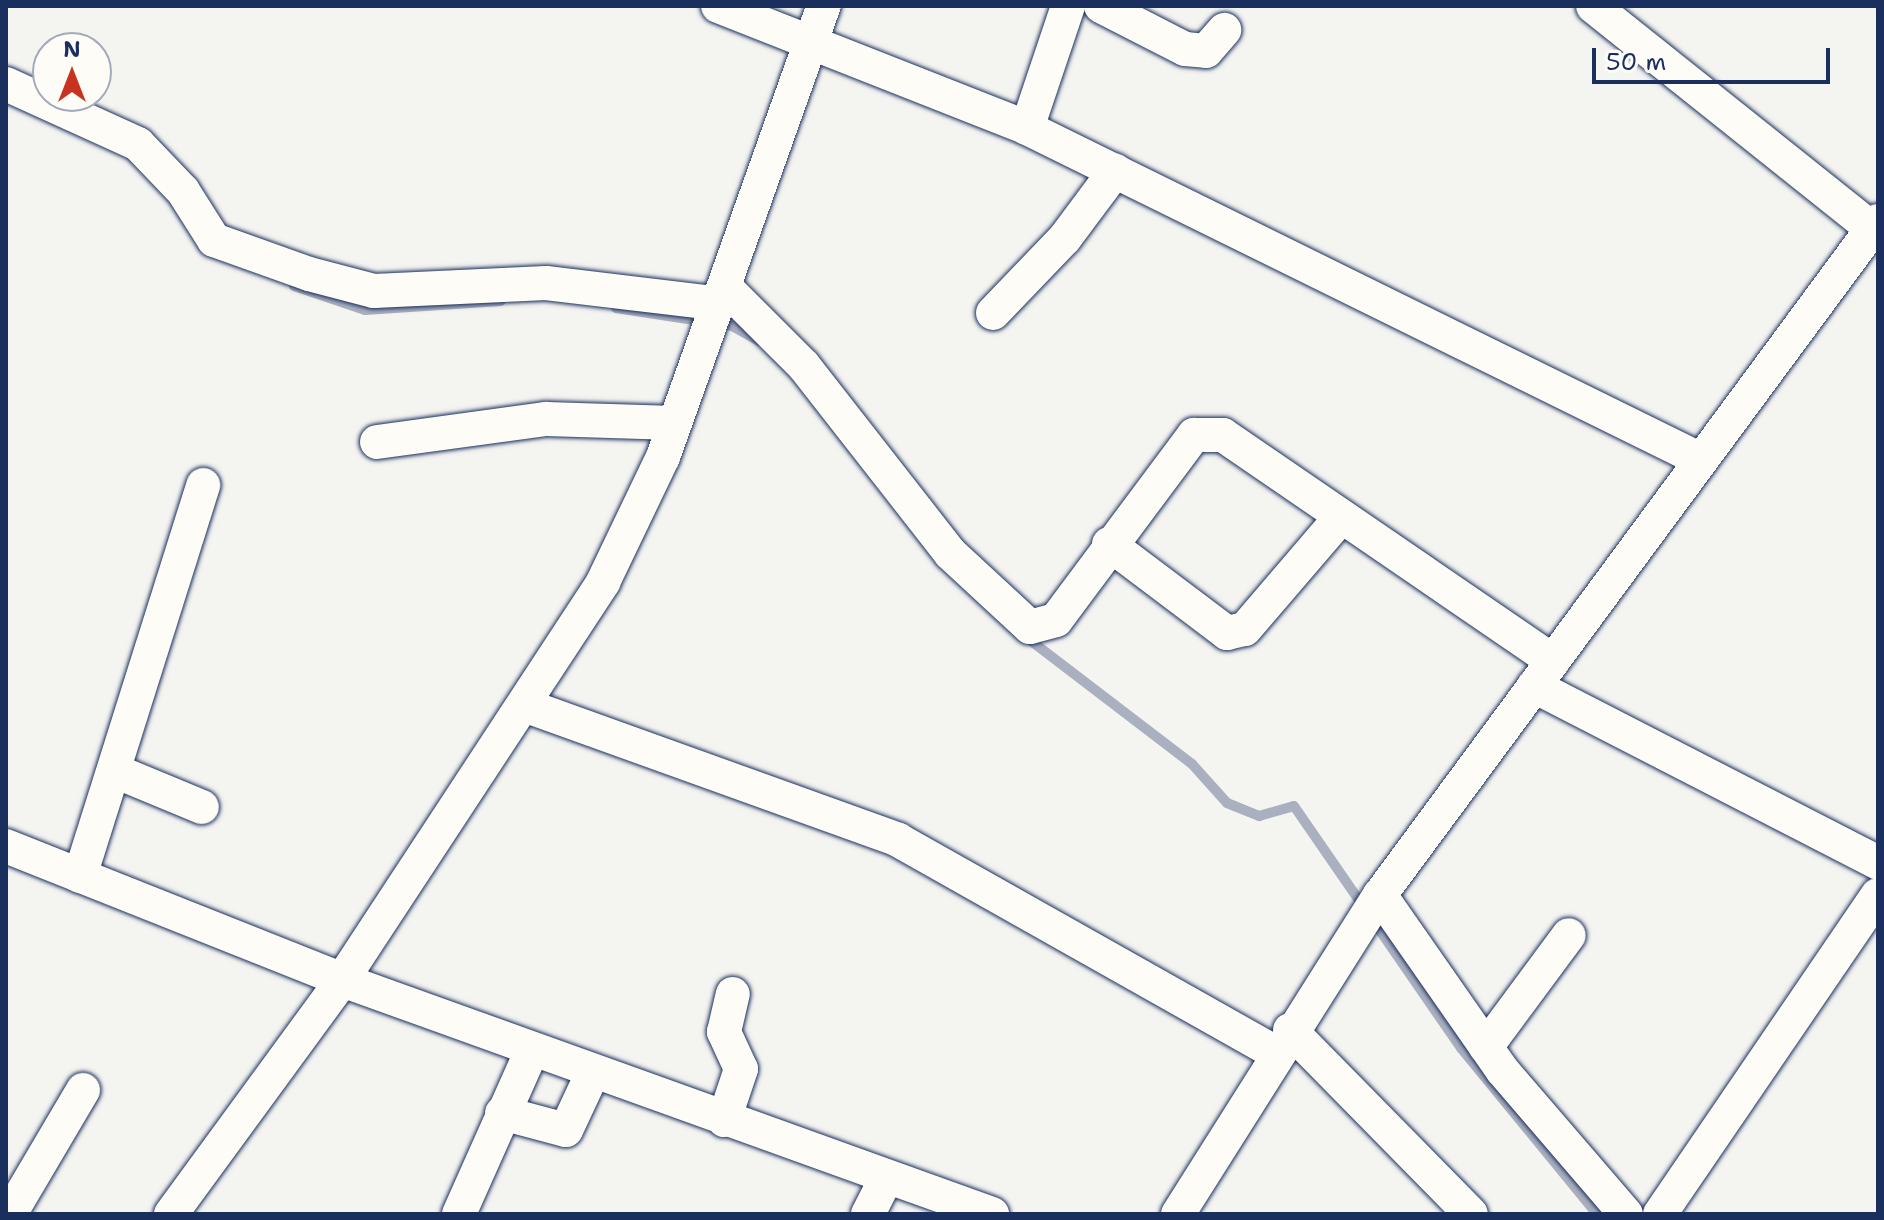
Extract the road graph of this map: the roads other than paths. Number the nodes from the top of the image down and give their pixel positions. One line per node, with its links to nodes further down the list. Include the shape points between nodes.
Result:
1 (718, 6): 7 (street)
2 (824, 6): 7 (street)
3 (1068, 6): 9 (street)
4 (1101, 6): 6 (street, via 1185,49 1206,51)
5 (1593, 6): 11 (street)
6 (1224, 30)
7 (811, 42): 9 (street); 12 (street)
8 (6, 84): 12 (street, via 138,144 183,191 214,240 309,274 374,291 546,283)
9 (1027, 128): 10 (street)
10 (1115, 171): 13 (street, via 1065,238); 16 (street)
11 (1875, 225): 16 (street)
12 (718, 311): 14 (street); 19 (street, via 804,366 950,553 1021,622 1038,628 1056,620)
13 (993, 313)
14 (675, 423): 15 (street, via 546,419); 21 (street, via 603,582)
15 (377, 442)
16 (1697, 458): 20 (street)
17 (203, 485): 22 (street)
18 (1341, 517): 19 (street, via 1223,435 1194,435); 19 (street, via 1245,629 1227,633); 20 (street)
19 (1109, 544)
20 (1544, 674): 25 (street); 27 (street)
21 (524, 705): 30 (street); 32 (street, via 898,840)
22 (115, 771): 23 (street); 26 (street)
23 (202, 807)
24 (6, 846): 26 (street)
25 (1878, 863)
26 (80, 876): 30 (street)
27 (1380, 895): 32 (street); 33 (street)
28 (1878, 895): 48 (street)
29 (1569, 935): 33 (street)
30 (342, 980): 34 (street); 41 (street)
31 (733, 994): 38 (street, via 724,1032 741,1069)
32 (1283, 1041): 45 (street); 46 (street)
33 (1486, 1047): 47 (street)
34 (532, 1050): 35 (street); 37 (street)
35 (593, 1072): 37 (street, via 566,1130); 38 (street)
36 (83, 1090): 40 (street)
37 (502, 1113): 42 (street)
38 (724, 1120): 39 (street)
39 (885, 1180): 43 (street); 44 (street)
40 (10, 1214)
41 (171, 1214)
42 (459, 1214)
43 (868, 1214)
44 (992, 1214)
45 (1178, 1214)
46 (1471, 1214)
47 (1626, 1214)
48 (1660, 1214)

